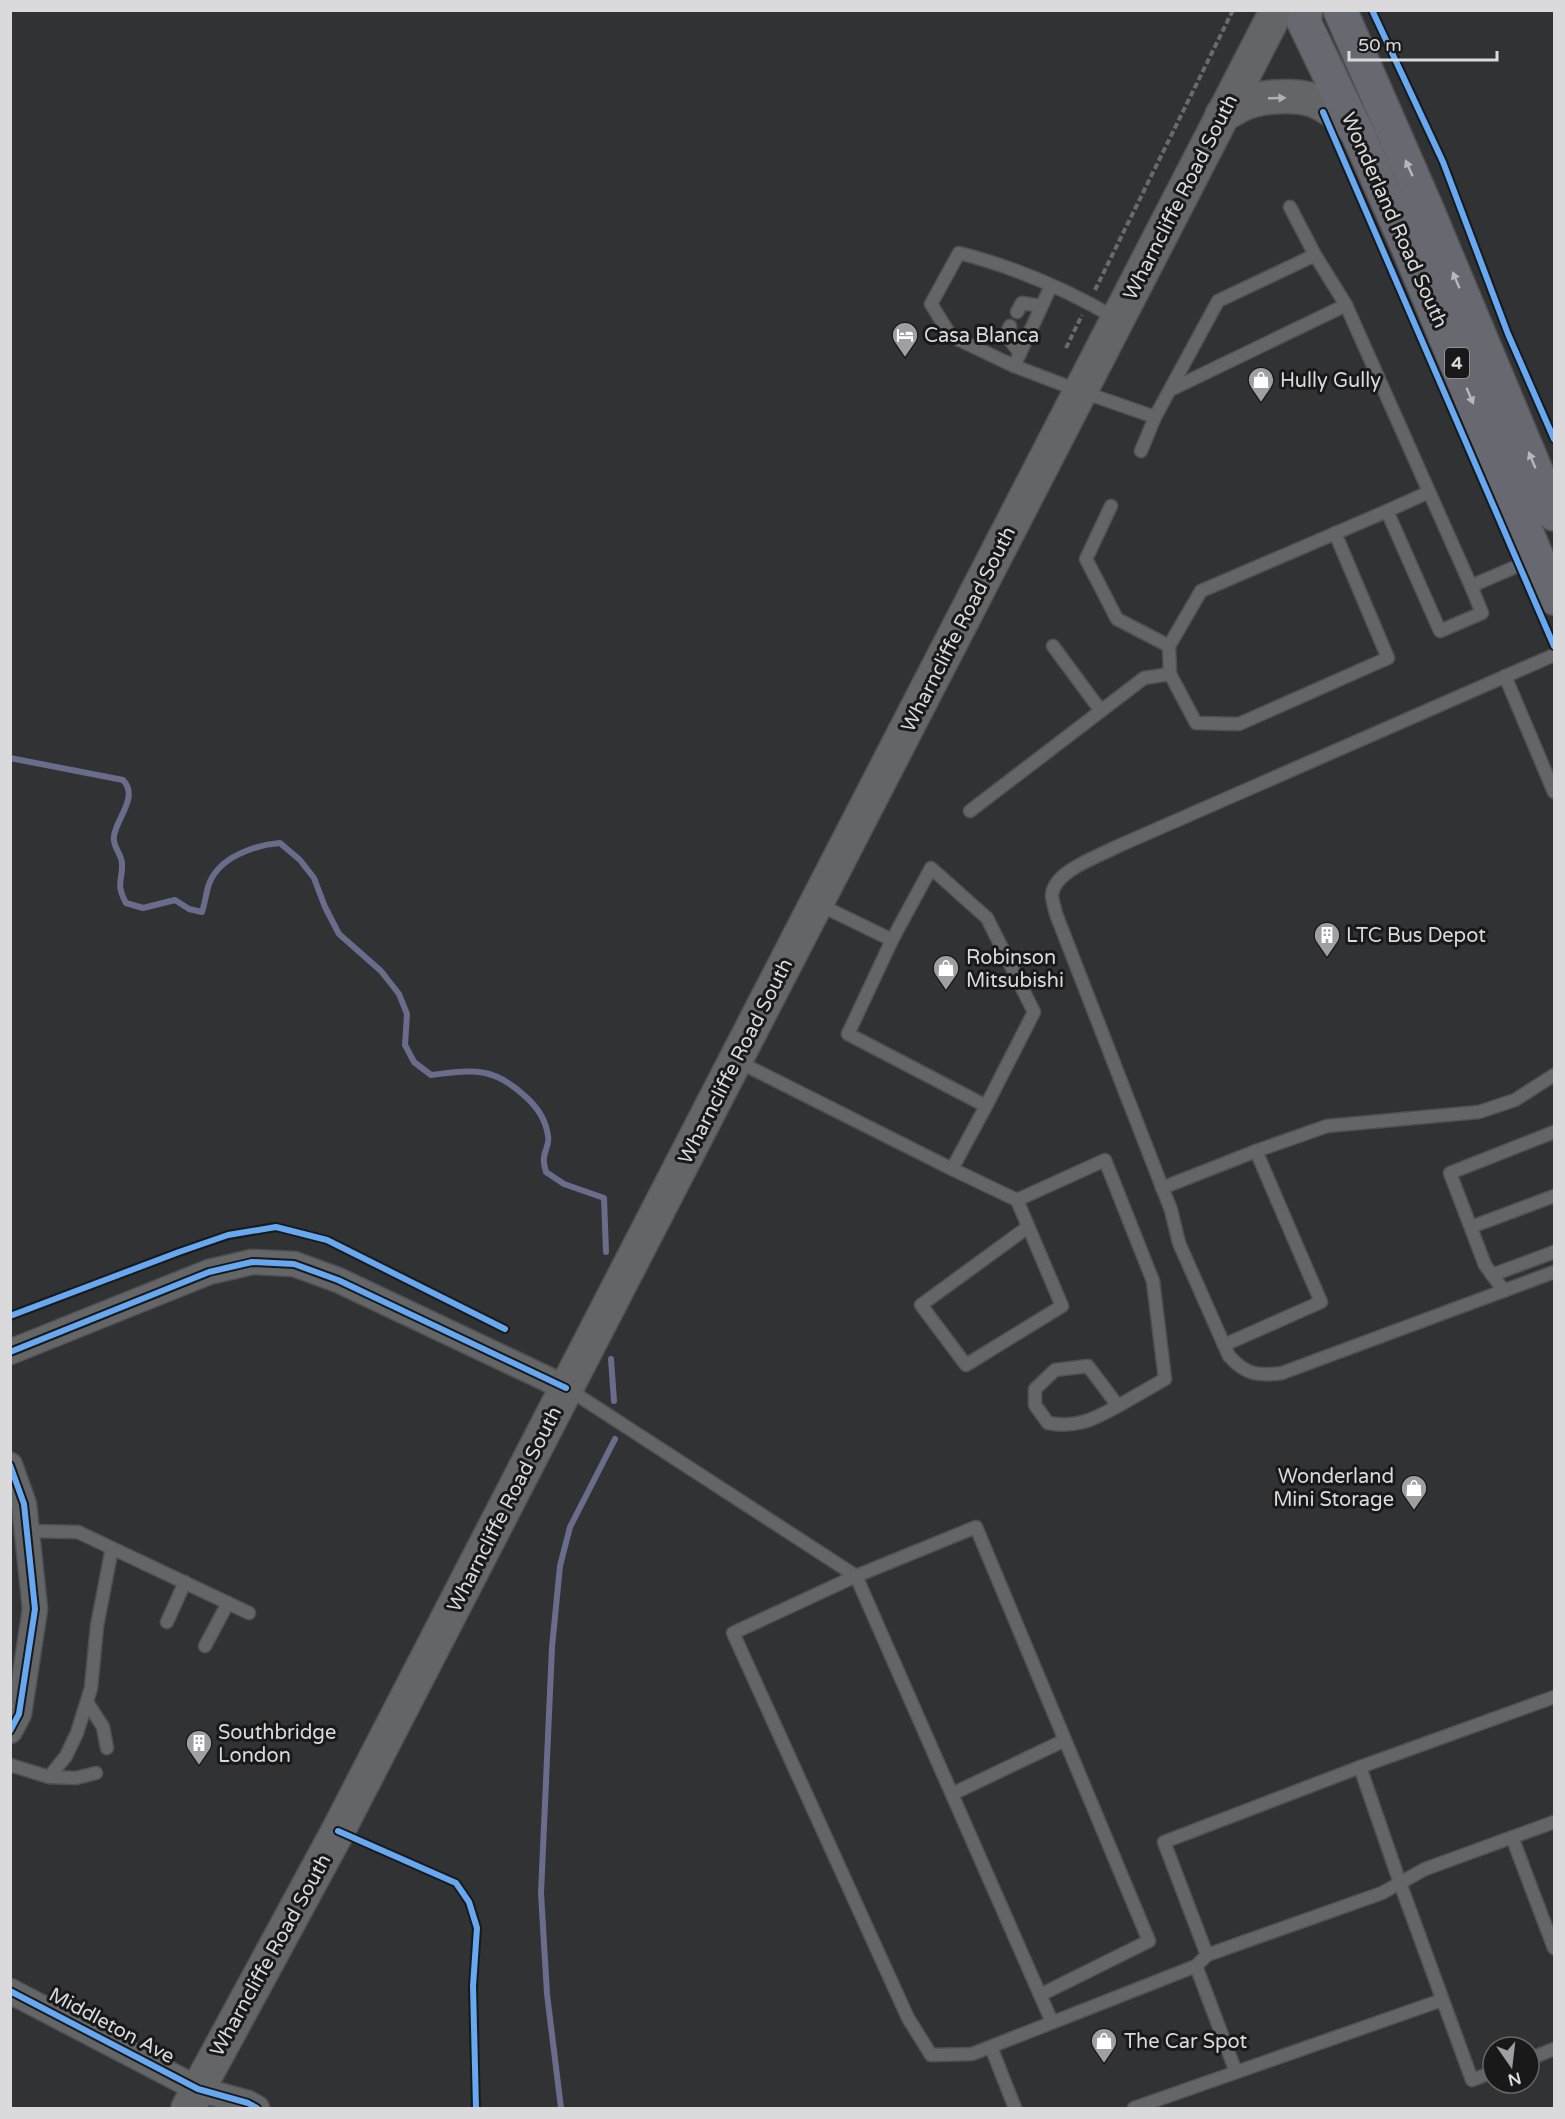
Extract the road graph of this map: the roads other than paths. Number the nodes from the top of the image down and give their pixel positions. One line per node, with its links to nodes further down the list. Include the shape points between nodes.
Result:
1 (1277, 10): 4 (main road, Wharncliffe Road South)
2 (1306, 10): 5 (main road, Wonderland Road South / 4, via 1304,22)
3 (1340, 10): 23 (main road, Wonderland Road South / 4, one-way to 3)
4 (1222, 116): 5 (main road, one-way to 5, via 1262,99 1309,99 1344,118); 12 (main road, Wharncliffe Road South)
5 (1356, 130): 25 (main road, Wonderland Road South / 4, one-way to 25)
6 (1290, 207): 7 (lane)
7 (1315, 255): 9 (lane); 16 (lane, via 1218,301)
8 (1051, 286): 10 (lane); 12 (lane); 15 (lane, via 997,263 959,253 932,304 951,336)
9 (1346, 305): 16 (lane); 20 (lane)
10 (1041, 306): 11 (lane, via 1022,303); 14 (lane)
11 (1017, 312)
12 (1117, 319): 17 (main road, Wharncliffe Road South)
13 (1010, 326): 14 (lane, via 1006,335)
14 (1020, 353): 15 (lane)
15 (1014, 366): 17 (lane)
16 (1172, 389): 18 (lane)
17 (1080, 392): 18 (lane); 36 (main road, Wharncliffe Road South)
18 (1155, 417): 19 (lane)
19 (1141, 451)
20 (1429, 492): 22 (lane); 26 (lane)
21 (1111, 506): 29 (lane, via 1086,559 1117,620)
22 (1387, 511): 24 (lane); 26 (lane, via 1440,631 1482,613)
23 (1554, 514)
24 (1335, 533): 29 (lane, via 1201,591); 31 (lane, via 1388,658 1239,724 1196,723)
25 (1538, 558): 26 (lane); 27 (main road, Wonderland Road South / 4)
26 (1471, 586)
27 (1554, 598)
28 (1053, 646): 33 (lane)
29 (1169, 646): 31 (lane)
30 (1554, 655): 32 (lane)
31 (1170, 674): 33 (lane, via 1144,678)
32 (1505, 676): 34 (lane); 44 (lane, via 1116,847 1064,873 1055,884 1052,896 1056,914)
33 (1101, 711): 35 (lane)
34 (1554, 792)
35 (970, 811)
36 (816, 903): 37 (lane); 38 (main road, Wharncliffe Road South)
37 (892, 940): 40 (lane, via 848,1034); 40 (lane, via 931,868 987,918 1034,1012)
38 (736, 1060): 43 (lane); 55 (main road, Wharncliffe Road South)
39 (1554, 1075): 42 (lane, via 1515,1100 1479,1112 1327,1126)
40 (986, 1106): 43 (lane)
41 (1554, 1132): 48 (lane, via 1450,1173)
42 (1256, 1151): 44 (lane); 53 (lane, via 1321,1302)
43 (952, 1169): 46 (lane)
44 (1162, 1188): 53 (lane, via 1179,1243)
45 (1554, 1196): 48 (lane)
46 (1017, 1200): 47 (lane); 56 (lane, via 1105,1160 1153,1281 1166,1379)
47 (1028, 1227): 47 (lane, via 1062,1306 966,1365 921,1305)
48 (1471, 1227): 51 (lane)
49 (1554, 1252): 51 (lane)
50 (1554, 1272): 52 (lane)
51 (1492, 1275): 52 (lane)
52 (1504, 1291): 53 (lane, via 1282,1373 1266,1375 1241,1370)
53 (1224, 1345)
54 (10, 1352): 55 (street, via 209,1272 252,1262 294,1264 339,1280)
55 (566, 1388): 60 (lane); 89 (main road, Wharncliffe Road South)
56 (1118, 1406): 56 (lane, via 1088,1366 1055,1370 1035,1389 1035,1405 1048,1423 1067,1426 1096,1418)
57 (10, 1465): 58 (street, via 24,1504)
58 (27, 1531): 59 (lane, via 78,1532); 68 (street, via 35,1609 19,1714)
59 (112, 1548): 61 (lane); 67 (lane)
60 (856, 1576): 69 (lane, via 976,1527); 75 (lane); 86 (lane, via 733,1633 908,2018 931,2055 972,2054)
61 (185, 1582): 62 (lane); 64 (lane)
62 (228, 1603): 63 (lane); 65 (lane)
63 (249, 1613)
64 (167, 1622)
65 (205, 1646)
66 (1554, 1697): 72 (lane)
67 (87, 1702): 70 (lane, via 103,1727); 74 (lane, via 66,1756)
68 (10, 1731)
69 (1065, 1740): 75 (lane); 83 (lane, via 1149,1941)
70 (107, 1748)
71 (10, 1765): 74 (lane)
72 (1360, 1767): 78 (lane); 80 (lane, via 1164,1842)
73 (96, 1773): 74 (lane, via 76,1778)
74 (49, 1777)
75 (952, 1794): 83 (lane)
76 (1554, 1822): 77 (lane)
77 (1512, 1837): 78 (lane, via 1425,1869); 79 (lane)
78 (1400, 1883): 80 (lane, via 1382,1893); 84 (lane)
79 (1554, 1948)
80 (1207, 1955): 81 (lane)
81 (1196, 1966): 85 (lane); 87 (lane)
82 (10, 1991): 89 (street, Middleton Ave)
83 (1040, 1995): 85 (lane)
84 (1442, 2000): 87 (lane); 88 (lane, via 1472,2080)
85 (1052, 2022): 86 (lane)
86 (991, 2047): 91 (lane)
87 (1236, 2072): 92 (lane)
88 (1481, 2077)
89 (201, 2102): 90 (street, Middleton Ave, via 248,2103)
90 (257, 2109)
91 (1015, 2109)
92 (1134, 2109)

